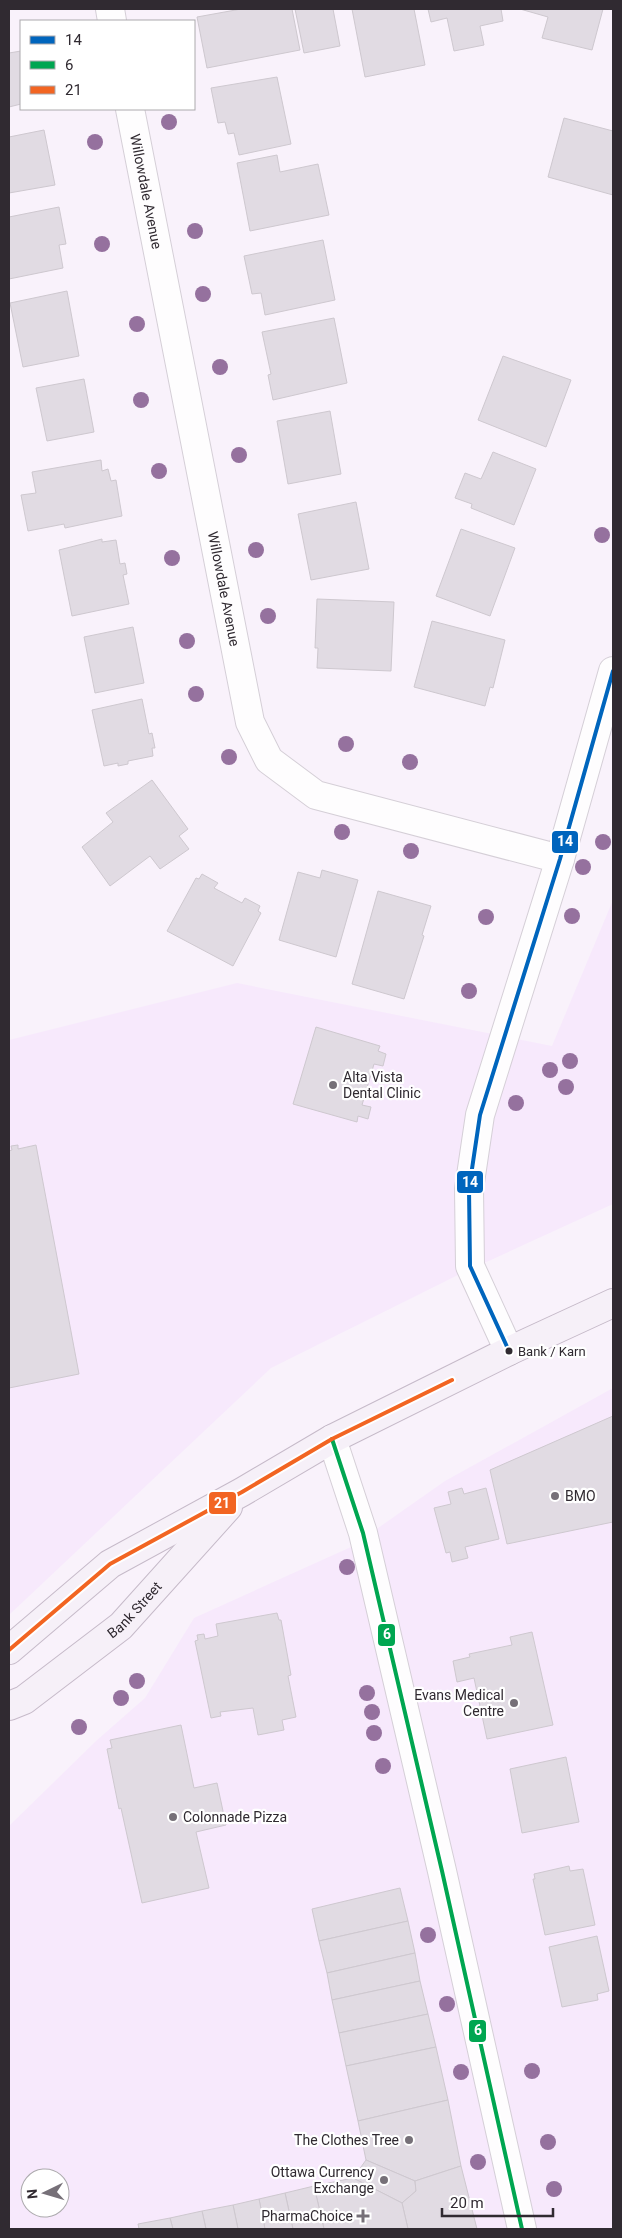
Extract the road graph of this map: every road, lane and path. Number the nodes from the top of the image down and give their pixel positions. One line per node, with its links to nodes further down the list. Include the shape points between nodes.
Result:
1 (130, 110): 3 (street, Willowdale Avenue, via 250,722 269,760 316,795)
2 (613, 671): 3 (street)
3 (560, 859): 5 (street, via 480,1115 469,1188 470,1266)
4 (613, 1303): 5 (main road, Bank Street)
5 (510, 1351): 6 (main road, Bank Street)
6 (332, 1439): 7 (main road, Bank Street); 10 (street, via 364,1533)
7 (242, 1492): 8 (main road, Bank Street, via 110,1564); 9 (main road, Bank Street, via 121,1626 24,1700)
8 (9, 1650)
9 (9, 1706)
10 (522, 2229)

